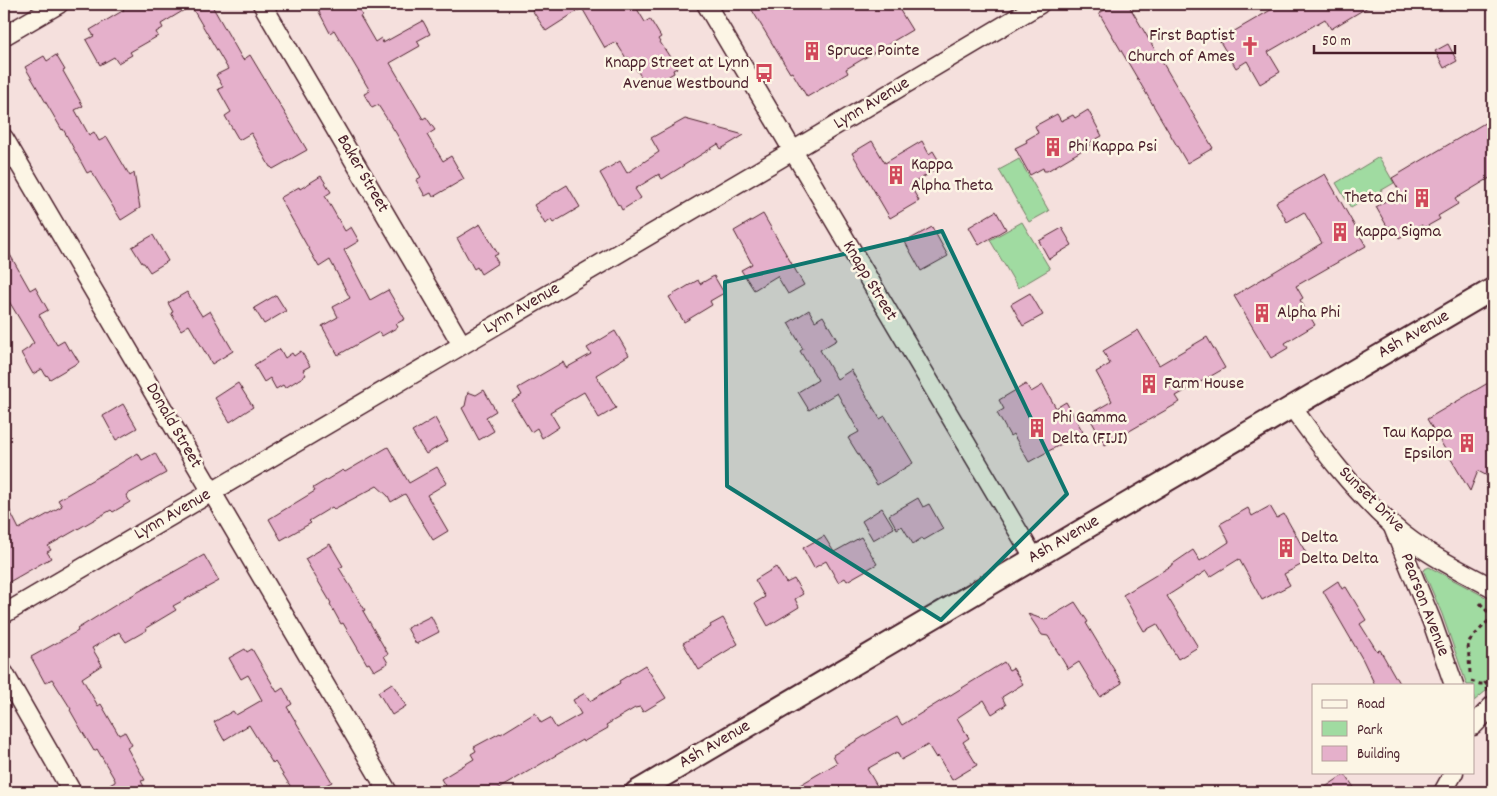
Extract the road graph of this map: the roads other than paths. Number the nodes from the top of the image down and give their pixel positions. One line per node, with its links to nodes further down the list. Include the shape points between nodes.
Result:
1 (59, 4): 5 (street)
2 (262, 4): 9 (street, Baker Street)
3 (706, 4): 7 (street, Knapp Street)
4 (1040, 4): 7 (street, Lynn Avenue)
5 (4, 36)
6 (4, 138): 11 (street, Donald Street)
7 (792, 152): 9 (street, Lynn Avenue); 13 (street, Knapp Street)
8 (1493, 289): 10 (street, Ash Avenue)
9 (462, 345): 11 (street, Lynn Avenue)
10 (1292, 407): 12 (street, Sunset Drive, via 1331,459); 13 (street, Ash Avenue)
11 (212, 492): 15 (street, Lynn Avenue); 22 (street, Donald Street)
12 (1393, 526): 14 (street, Sunset Drive, via 1443,561); 17 (street, Pearson Avenue)
13 (1034, 558): 23 (street, Ash Avenue)
14 (1493, 588)
15 (4, 614)
16 (4, 673): 21 (street)
17 (1454, 684)
18 (1493, 705): 19 (street)
19 (1474, 725)
20 (1453, 774): 24 (street)
21 (72, 792)
22 (388, 792)
23 (636, 792)
24 (1442, 792)

